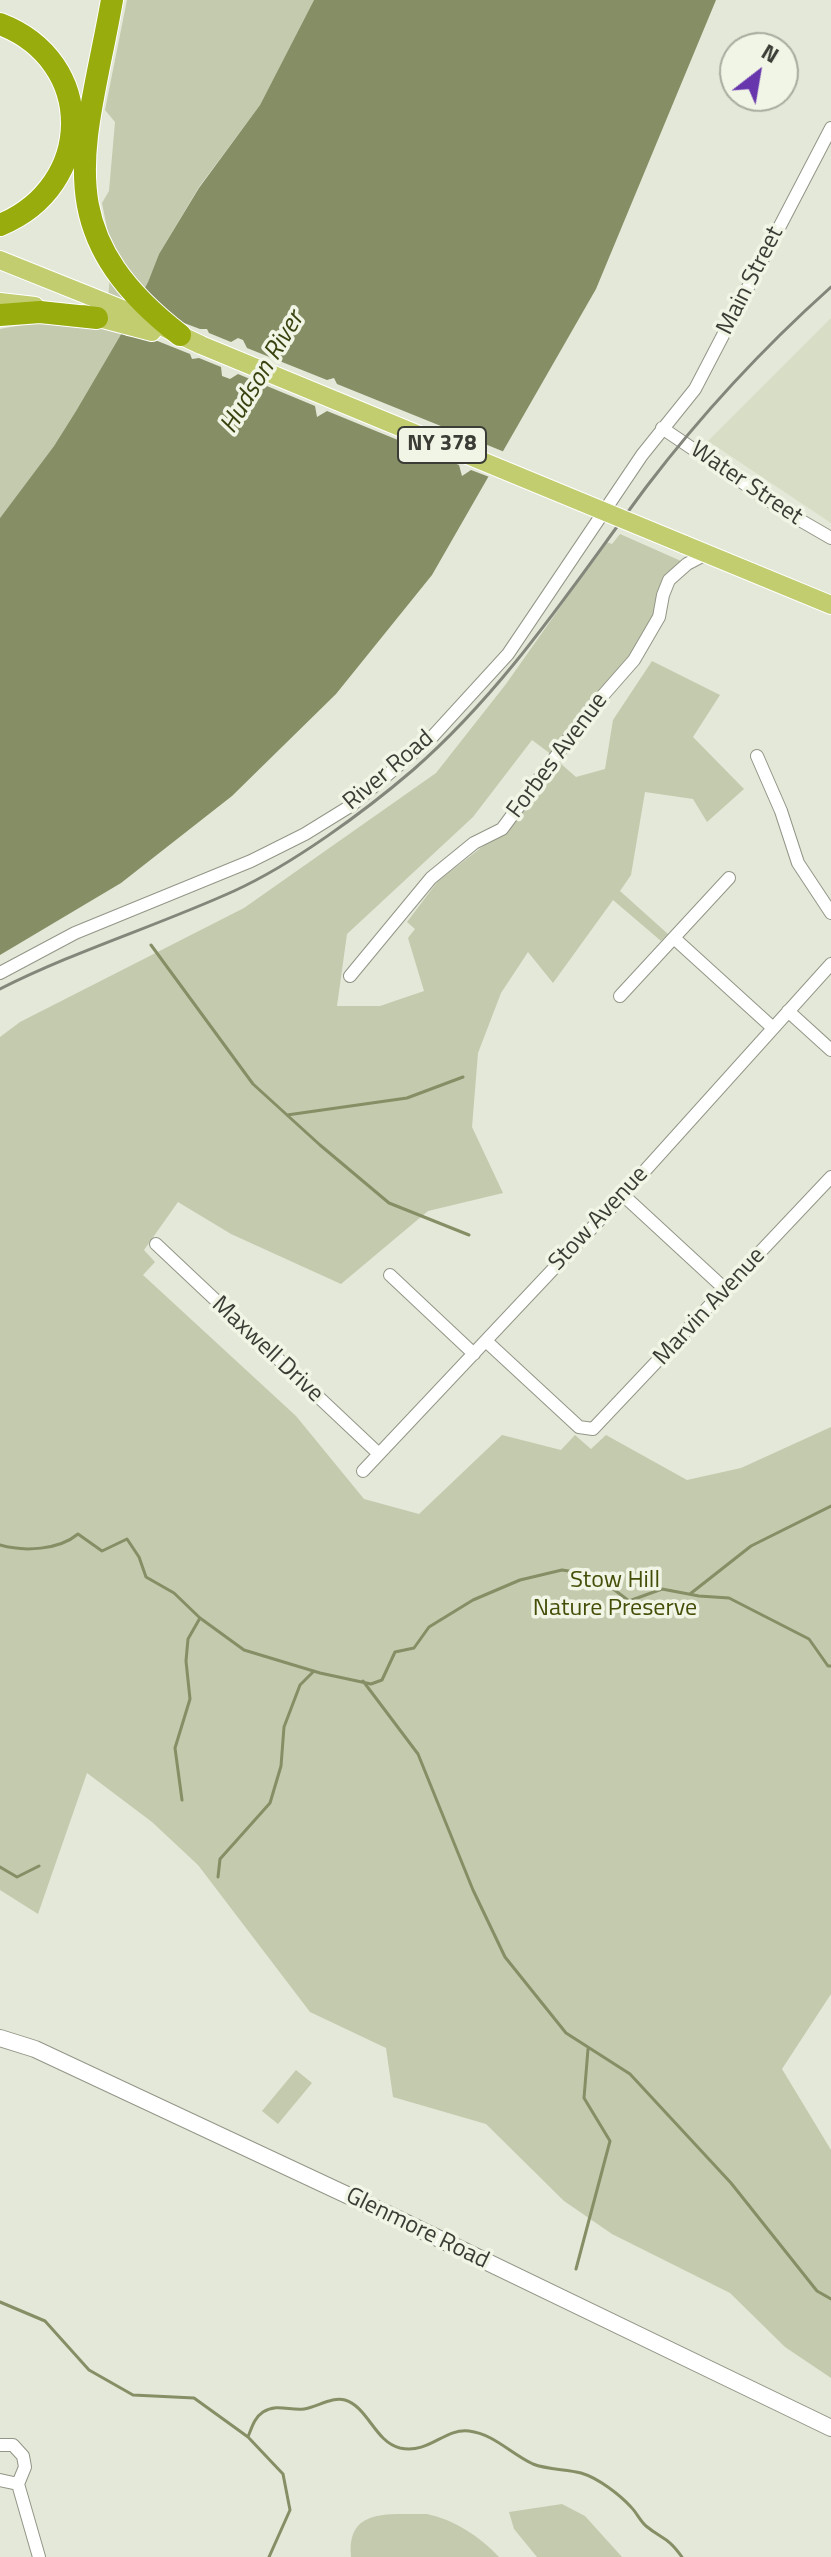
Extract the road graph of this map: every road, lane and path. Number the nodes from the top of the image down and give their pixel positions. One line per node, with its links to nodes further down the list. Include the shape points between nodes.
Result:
1 (112, 0): 10 (highway, via 84,162 85,195 92,227 119,278)
2 (0, 24): 4 (highway, via 26,36 59,73 70,101 72,132 53,185 24,213)
3 (831, 128): 12 (street, Main Street, via 695,389)
4 (0, 225)
5 (0, 260): 10 (main road, NY 378)
6 (0, 302): 7 (main road)
7 (57, 311): 8 (highway); 9 (highway)
8 (0, 315)
9 (97, 318): 11 (main road, NY 378)
10 (180, 335): 11 (main road, NY 378)
11 (201, 345): 14 (main road, NY 378, bridge)
12 (662, 428): 13 (street, Water Street); 21 (street, River Road, via 491,674 433,736 352,805 251,861 89,927)
13 (831, 538)
14 (706, 554): 15 (main road, NY 378); 22 (street, Forbes Avenue, via 669,580 659,617 634,660 502,829 474,843 431,878)
15 (831, 605)
16 (757, 756): 18 (street, via 798,863)
17 (729, 878): 19 (street)
18 (831, 913)
19 (674, 938): 23 (street); 25 (street)
20 (831, 964): 24 (street, Stow Avenue)
21 (0, 973)
22 (350, 976)
23 (620, 996)
24 (788, 1011): 25 (street, Stow Avenue); 26 (street)
25 (773, 1028): 28 (street, Stow Avenue)
26 (831, 1050)
27 (831, 1177): 31 (street, Marvin Avenue)
28 (623, 1195): 31 (street); 32 (street, Stow Avenue)
29 (156, 1244): 34 (street, Maxwell Drive)
30 (390, 1275): 33 (street)
31 (726, 1290): 32 (street, Marvin Avenue, via 597,1426 584,1430)
32 (486, 1341): 33 (street, Stow Avenue)
33 (474, 1354): 34 (street, Stow Avenue)
34 (379, 1454): 35 (street, Stow Avenue)
35 (363, 1471)
36 (0, 2038): 37 (street, Glenmore Road, via 35,2049 368,2205)
37 (831, 2428)
38 (0, 2445): 40 (street, via 13,2445 23,2456)
39 (0, 2480): 40 (street)
40 (18, 2484): 41 (street)
41 (39, 2557)

